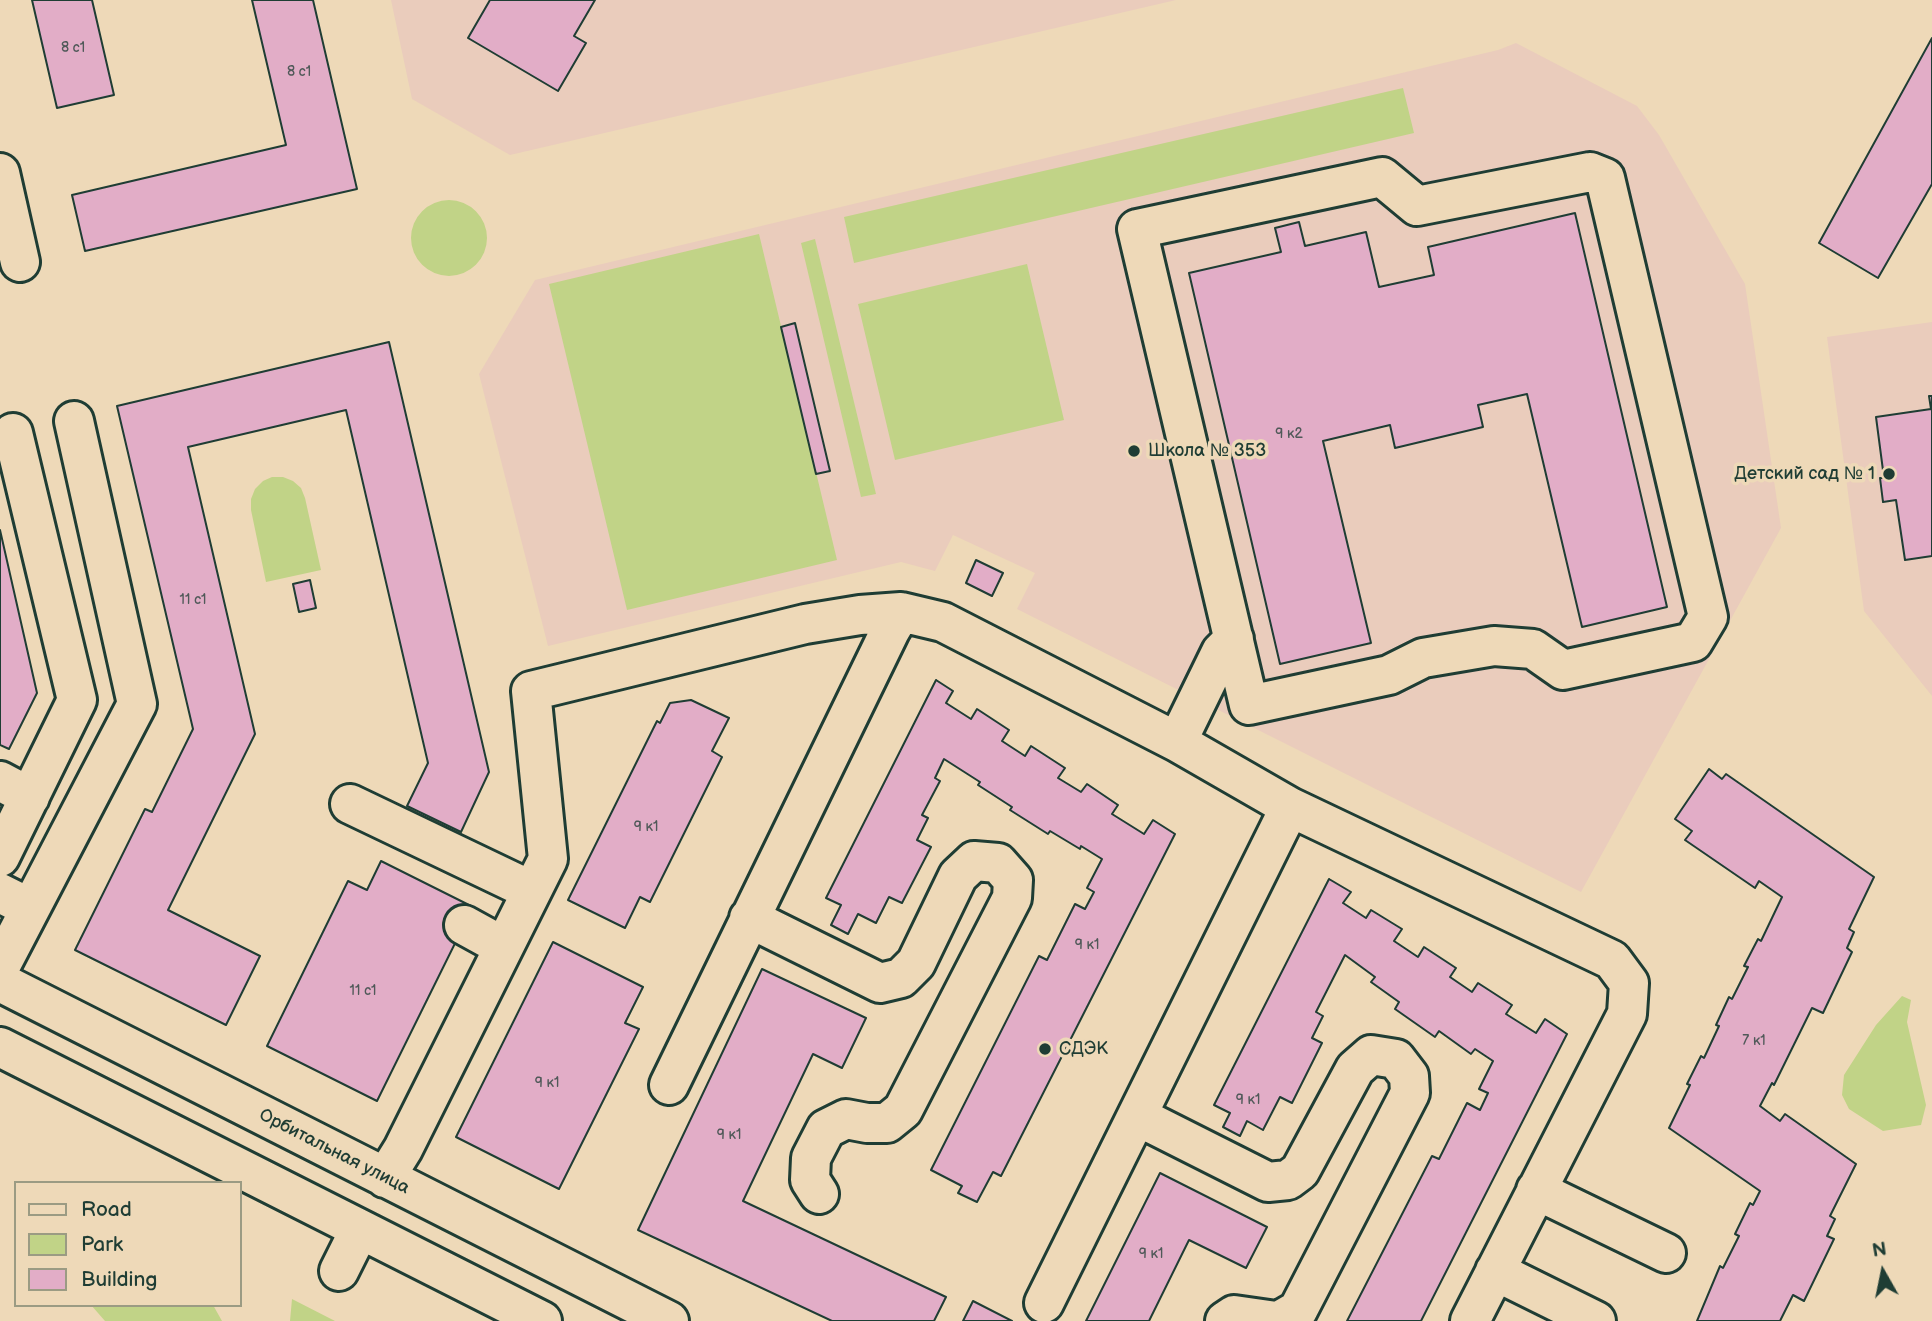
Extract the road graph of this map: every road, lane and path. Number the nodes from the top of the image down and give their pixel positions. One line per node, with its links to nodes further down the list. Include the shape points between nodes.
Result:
1 (8, 165): 2 (street)
2 (20, 262)
3 (74, 421): 13 (street, via 137,704)
4 (13, 433): 8 (street, via 77,700)
5 (901, 612): 7 (street, via 943,622); 12 (street, via 805,624 531,691 548,859); 14 (street)
6 (1234, 639): 6 (street, via 1137,229 1382,177 1417,206 1590,172 1605,178 1708,617 1693,642 1563,670 1533,649 1494,646 1423,658 1389,675 1250,705); 7 (street, via 1221,652)
7 (1177, 742): 10 (street)
8 (15, 789): 11 (street)
9 (350, 804): 12 (street)
10 (1290, 807): 21 (street); 23 (street, via 1612,960 1629,983 1627,1014)
11 (0, 857)
12 (532, 891): 16 (street)
13 (15, 901): 17 (street)
14 (749, 918): 20 (street); 24 (street, via 880,983 901,978 916,962 958,876 974,861 998,863 1013,880 1012,898 903,1110 887,1123 846,1119 826,1129 811,1158 810,1180)
15 (464, 925): 16 (street)
16 (504, 947): 22 (street)
17 (0, 967)
18 (0, 982): 22 (street, Орбитальная улица)
19 (0, 1047): 25 (street)
20 (669, 1086)
21 (1137, 1116): 29 (street); 33 (street, via 1268,1182 1288,1180 1300,1171 1354,1069 1371,1055 1396,1059 1409,1076 1410,1093 1298,1310)
22 (385, 1178): 31 (street, Орбитальная улица)
23 (1536, 1190): 26 (street); 28 (street)
24 (819, 1194)
25 (360, 1229): 27 (street); 30 (street)
26 (1667, 1254)
27 (338, 1271)
28 (1495, 1271): 34 (street); 35 (street)
29 (1044, 1303)
30 (542, 1321)
31 (669, 1321)
32 (1225, 1321): 33 (street, via 1234,1315)
33 (1277, 1321)
34 (1470, 1321)
35 (1596, 1321)

